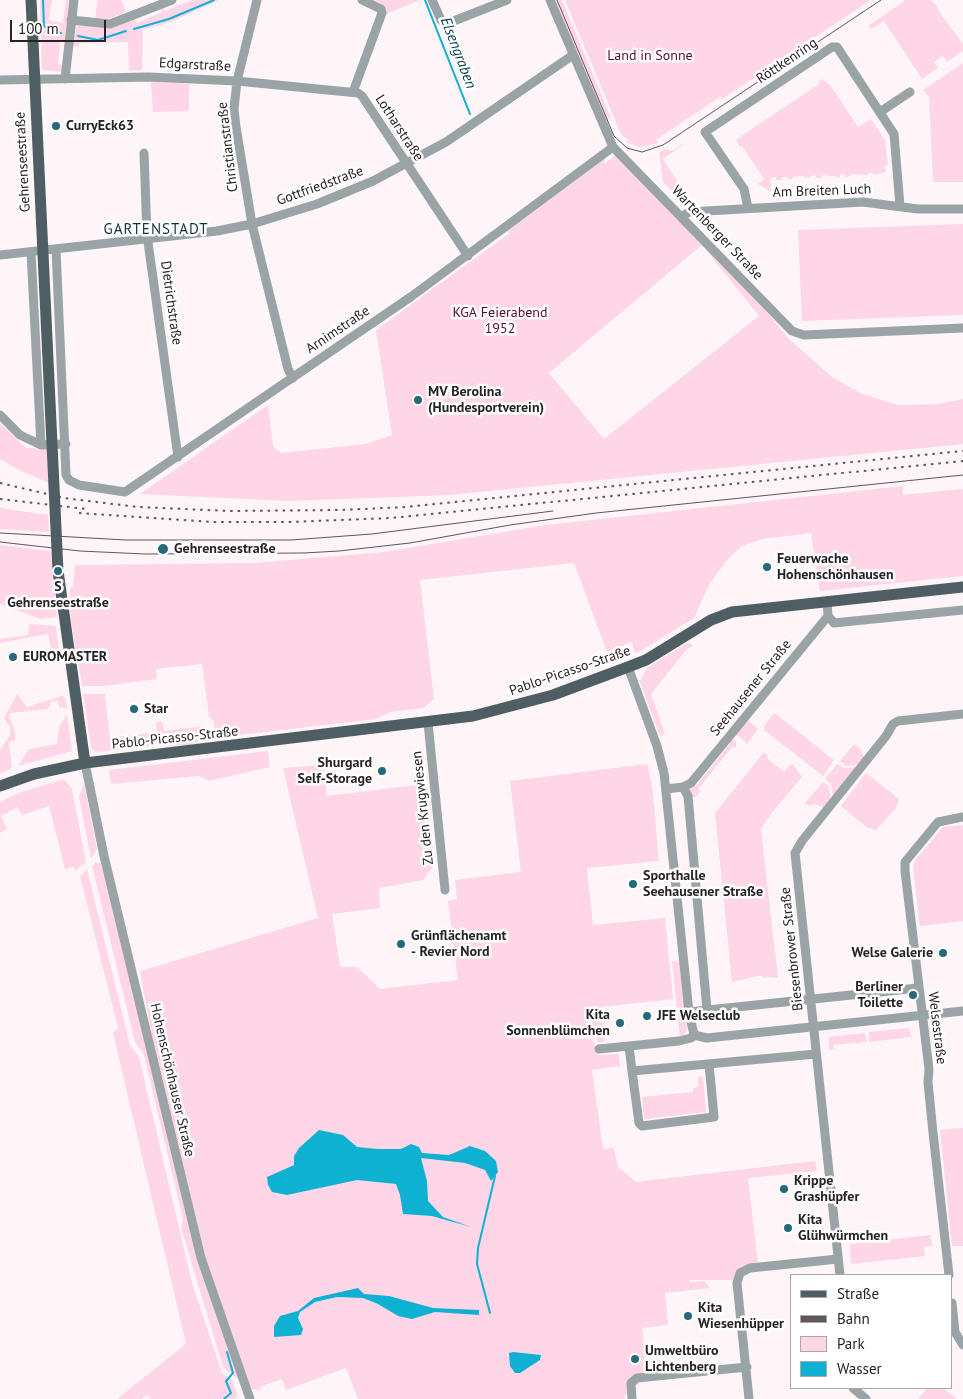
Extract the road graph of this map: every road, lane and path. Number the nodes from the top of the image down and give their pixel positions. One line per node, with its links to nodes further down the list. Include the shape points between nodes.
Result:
1 (31, 0): 11 (main road, Gehrenseestraße)
2 (74, 0): 9 (street)
3 (172, 0): 9 (street, via 110,24)
4 (257, 0): 14 (street, Christianstraße)
5 (362, 0): 15 (street, Lotharstraße, via 381,9 382,13)
6 (432, 0): 7 (street, via 446,24)
7 (507, 0)
8 (550, 0): 10 (street, Wartenberger Straße)
9 (72, 20): 12 (street)
10 (573, 55): 18 (street, Wartenberger Straße); 20 (street, Gottfriedstraße, via 472,125)
11 (34, 78): 12 (street, Edgarstraße); 13 (street, Edgarstraße); 28 (main road, Gehrenseestraße)
12 (65, 79): 14 (street, Edgarstraße, via 139,76)
13 (0, 80)
14 (237, 81): 15 (street, Edgarstraße); 25 (street, Christianstraße, via 234,109)
15 (353, 92): 20 (street, Lotharstraße, via 362,96)
16 (910, 92): 17 (street)
17 (880, 112): 21 (street, Röttkenring, via 894,134); 22 (street, Röttkenring, via 837,47 832,47 705,132 744,189)
18 (613, 147): 24 (street, Wartenberger Straße); 30 (street, Arnimstraße)
19 (144, 153): 26 (street, Dietrichstraße)
20 (407, 164): 25 (street, Gottfriedstraße, via 347,193); 30 (street, Lotharstraße)
21 (900, 206): 22 (street, Am Breiten Luch, via 863,202); 23 (street, Am Breiten Luch)
22 (748, 208): 24 (street, Am Breiten Luch, via 689,212)
23 (963, 209)
24 (683, 216): 31 (street, Wartenberger Straße, via 792,331 799,334)
25 (252, 224): 26 (street, Gottfriedstraße); 32 (street, Christianstraße, via 288,369)
26 (148, 240): 27 (street, Gottfriedstraße); 36 (street, Dietrichstraße)
27 (56, 249): 28 (street, Gottfriedstraße); 34 (street)
28 (37, 252): 29 (street, Gottfriedstraße); 35 (street, Gehrenseestraße); 44 (main road, Gehrenseestraße, via 57,552 68,655)
29 (0, 255)
30 (468, 256): 32 (street, Arnimstraße)
31 (963, 328)
32 (293, 378): 36 (street, Arnimstraße)
33 (0, 416): 35 (street, via 20,435)
34 (66, 444): 35 (street); 36 (street, Arnimstraße, via 66,475 69,480 79,485 125,492)
35 (41, 446)
36 (178, 456)
37 (963, 587): 38 (main road, Pablo-Picasso-Straße)
38 (827, 601): 40 (street); 41 (main road, Pablo-Picasso-Straße, via 727,614)
39 (963, 610): 40 (street, via 834,623)
40 (828, 616): 46 (street, Seehausener Straße, via 691,783)
41 (628, 668): 43 (main road, Pablo-Picasso-Straße, via 536,701); 47 (street, via 661,759)
42 (963, 714): 51 (street, Biesenbrower Straße, via 893,724 798,847 795,853)
43 (428, 723): 44 (main road, Pablo-Picasso-Straße); 49 (street, Zu den Krugwiesen)
44 (85, 763): 45 (main road, Pablo-Picasso-Straße, via 34,774); 70 (street, Hohenschönhauser Straße, via 203,1266)
45 (0, 786)
46 (683, 787): 47 (street); 52 (street, via 688,796)
47 (666, 789): 54 (street)
48 (963, 817): 50 (street, Welsestraße, via 938,822 906,862 904,870)
49 (445, 890)
50 (918, 988): 51 (street); 55 (street, Welsestraße)
51 (811, 999): 52 (street); 56 (street, Biesenbrower Straße)
52 (707, 1010): 54 (street)
53 (963, 1011): 55 (street)
54 (689, 1012): 57 (street)
55 (921, 1015): 56 (street); 65 (street, Welsestraße)
56 (814, 1027): 57 (street, via 704,1039); 60 (street, Biesenbrower Straße)
57 (694, 1035): 58 (street, via 678,1041)
58 (629, 1046): 59 (street); 62 (street)
59 (599, 1049)
60 (816, 1054): 61 (street); 63 (street, Biesenbrower Straße)
61 (709, 1064): 62 (street); 62 (street, via 714,1117 642,1126)
62 (632, 1071)
63 (838, 1259): 64 (street, Biesenbrower Straße); 68 (street, via 750,1268 740,1273 737,1283)
64 (840, 1274)
65 (949, 1274)
66 (953, 1313): 67 (street, via 955,1332)
67 (963, 1345)
68 (746, 1367): 71 (street, via 637,1378 631,1386); 72 (street)
69 (854, 1389): 73 (street)
70 (250, 1399)
71 (632, 1399)
72 (749, 1399)
73 (866, 1399)

